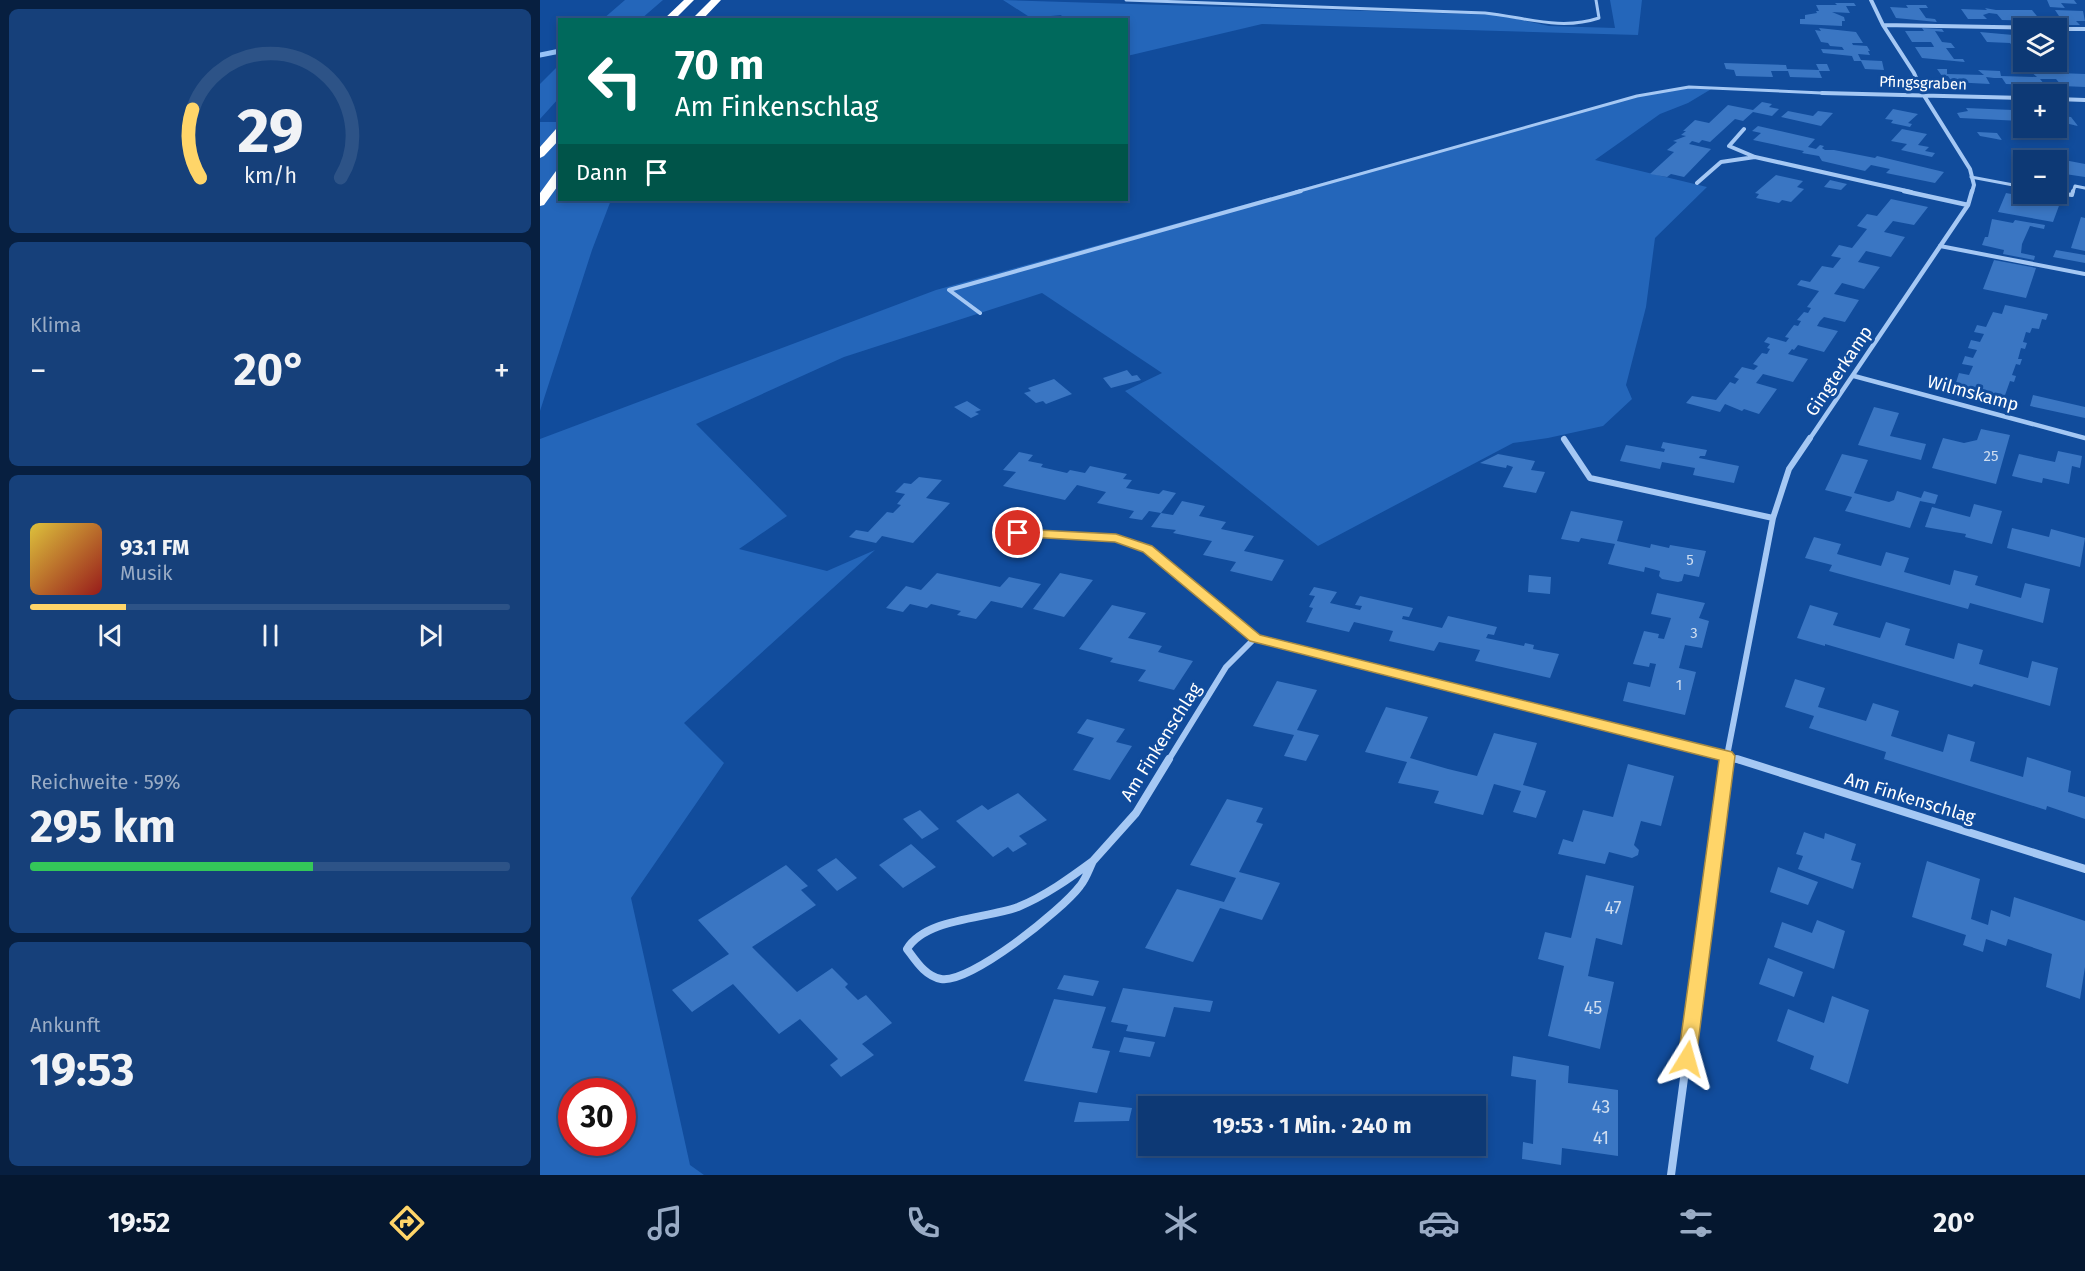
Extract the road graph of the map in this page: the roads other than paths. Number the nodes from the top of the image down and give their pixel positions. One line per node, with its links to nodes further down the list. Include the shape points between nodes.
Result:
1 (689, 0): 6 (highway)
2 (716, 0): 7 (highway)
3 (1126, 0): 4 (lane, via 1485,13 1572,25 1599,18)
4 (1596, 0)
5 (1871, 0): 8 (street)
6 (670, 18)
7 (698, 18)
8 (1883, 25): 9 (street); 13 (street)
9 (2013, 27)
10 (2067, 28): 11 (street)
11 (2085, 29)
12 (1822, 93): 13 (street, Pfingsgraben); 31 (lane, via 1689,87 1637,96 949,290)
13 (1923, 94): 14 (street, Pfingsgraben); 22 (street, via 1970,169)
14 (2013, 98)
15 (2067, 99): 16 (street)
16 (2085, 100)
17 (1744, 129): 20 (street, via 1729,146)
18 (558, 133): 19 (highway)
19 (540, 154)
20 (1755, 157): 23 (street, via 1721,162); 28 (street)
21 (558, 177): 27 (highway)
22 (1971, 177): 24 (lane); 28 (street, Gingterkamp, via 1974,185)
23 (1697, 183)
24 (2013, 185)
25 (2085, 188): 26 (lane, via 2074,186 2072,195)
26 (2067, 194)
27 (540, 202)
28 (1968, 205): 29 (street, Gingterkamp)
29 (1940, 246): 30 (lane); 32 (street, Gingterkamp)
30 (2085, 274)
31 (980, 313)
32 (1854, 376): 33 (street, Wilmskamp); 35 (street, Gingterkamp, via 1789,470)
33 (2085, 438)
34 (1564, 439): 35 (street, via 1590,478)
35 (1773, 518): 38 (street, Gingterkamp)
36 (1005, 532): 37 (street, Am Finkenschlag, via 1116,538 1147,549)
37 (1255, 638): 38 (street, Am Finkenschlag); 39 (street, Am Finkenschlag, via 1226,666 1136,813)
38 (1727, 756): 40 (street, Am Finkenschlag); 41 (street)
39 (1093, 861): 39 (street, Am Finkenschlag, via 1082,884 1063,904 958,979 944,982 930,974 907,949 908,942 930,930 1025,903)
40 (2085, 869)
41 (1671, 1175)

